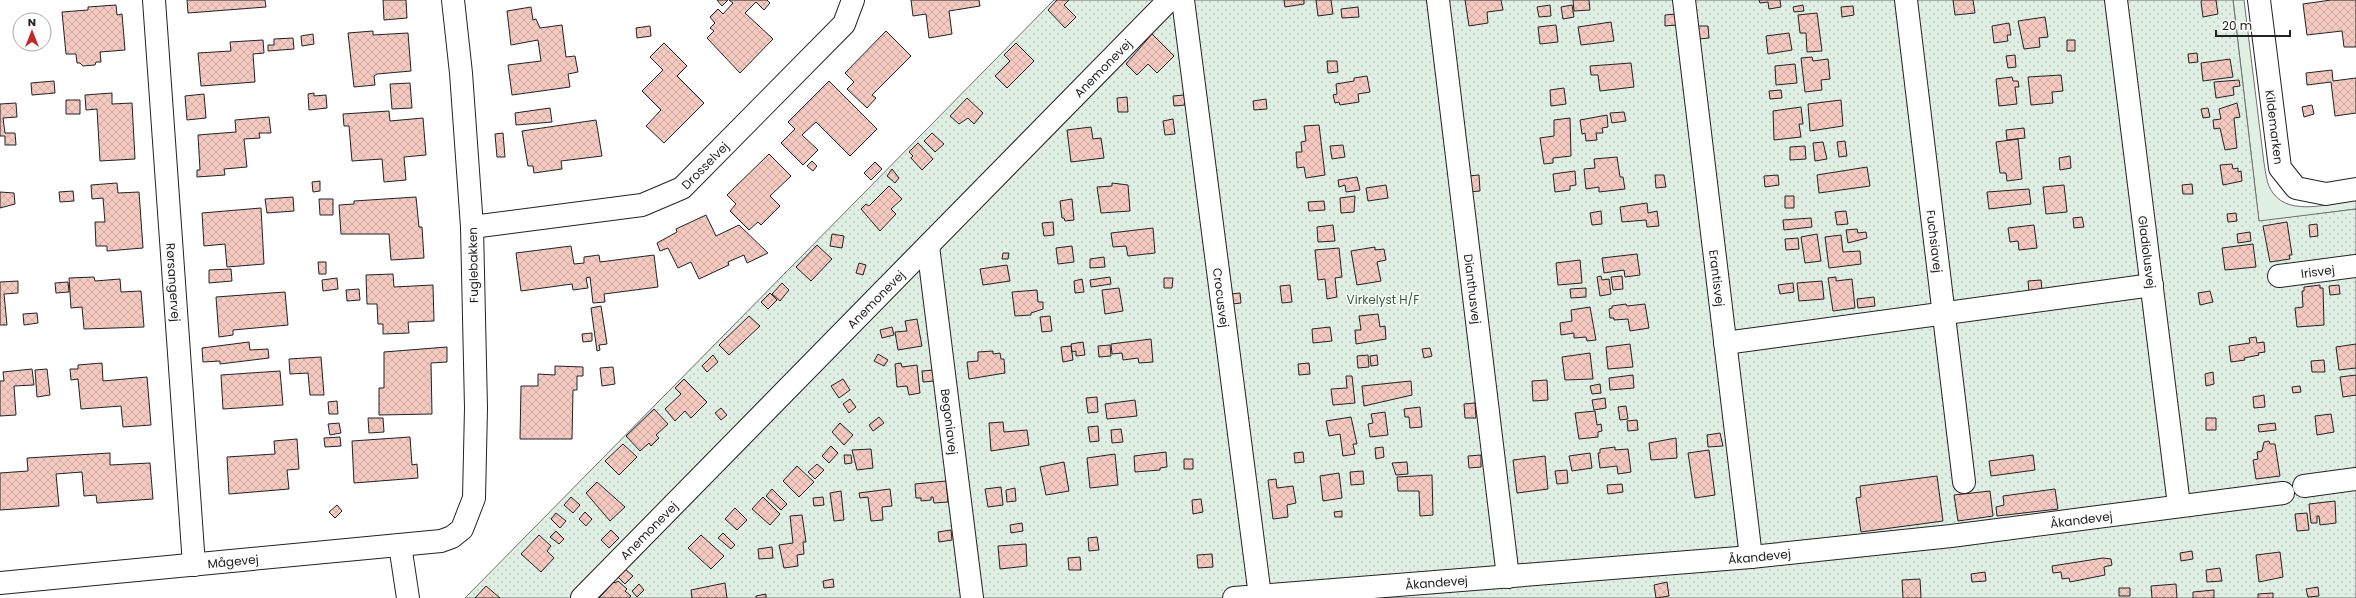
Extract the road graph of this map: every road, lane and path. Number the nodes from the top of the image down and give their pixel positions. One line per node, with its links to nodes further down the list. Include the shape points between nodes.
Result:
1 (154, 0): 27 (street, Rørsangervej)
2 (453, 0): 12 (street, Fuglebakken)
3 (853, 0): 12 (street, Drosselvej, via 844,24 682,188 642,205)
4 (1169, 0): 13 (street, Anemonevej)
5 (1183, 0): 30 (street, Crocusvej)
6 (1438, 0): 28 (street, Dianthusvej)
7 (1684, 0): 18 (street, Erantisvej)
8 (1906, 0): 17 (street, Fuchsiavej)
9 (2116, 0): 16 (street, Gladiolusvej)
10 (2259, 0): 11 (street, Kildemarken, via 2280,168 2296,188 2326,194)
11 (2356, 189)
12 (472, 227): 24 (street, Fuglebakken, via 476,408 474,498)
13 (928, 246): 32 (street, Anemonevej); 33 (street, Begoniavej)
14 (2356, 266): 15 (street, Irisvej)
15 (2279, 276)
16 (2152, 285): 17 (street); 23 (street, Gladiolusvej)
17 (1945, 313): 18 (street); 20 (street, Fuchsiavej)
18 (1725, 343): 26 (street, Erantisvej)
19 (2356, 479): 21 (street)
20 (1964, 482)
21 (2304, 486)
22 (2283, 493): 23 (street, Åkandevej)
23 (2179, 505): 26 (street, Åkandevej, via 1951,536)
24 (462, 529): 25 (street, Mågevej, via 452,538 441,541)
25 (400, 545): 27 (street, Mågevej); 31 (street)
26 (1751, 557): 28 (street, Åkandevej)
27 (194, 565): 29 (street, Mågevej)
28 (1508, 577): 30 (street, Åkandevej)
29 (0, 583)
30 (1260, 596): 34 (street, Åkandevej)
31 (408, 598)
32 (582, 598)
33 (972, 598)
34 (1234, 598)

